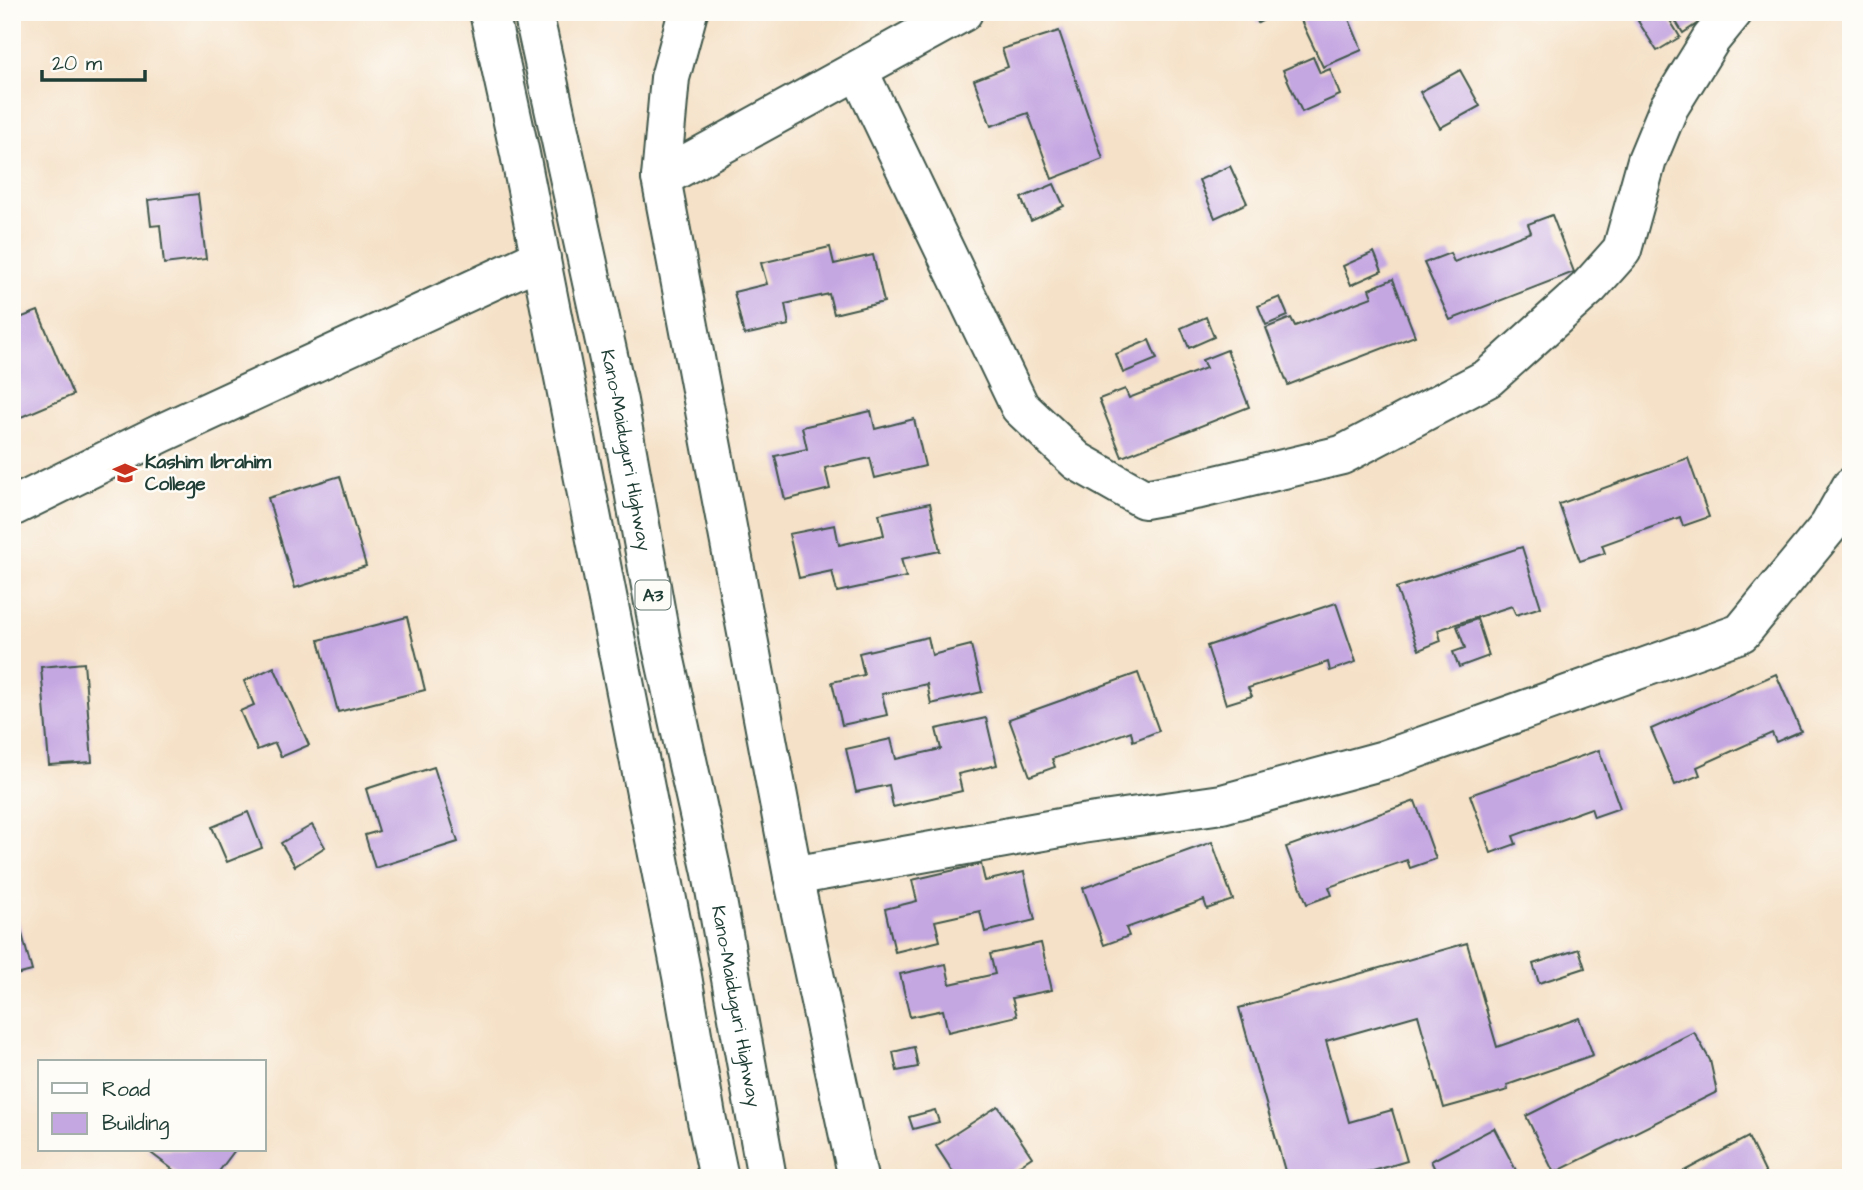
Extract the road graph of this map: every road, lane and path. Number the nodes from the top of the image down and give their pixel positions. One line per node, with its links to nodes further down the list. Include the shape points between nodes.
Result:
1 (489, 12): 8 (main road, A3)
2 (533, 12): 13 (main road, Kano-Maiduguri Highway / A3, via 618,401)
3 (688, 12): 7 (main road, via 670,78)
4 (962, 12): 6 (main road)
5 (1733, 12): 6 (main road, via 1668,107 1647,160 1622,250 1488,378 1342,455 1144,499 1077,461 1020,407)
6 (858, 70): 7 (main road)
7 (661, 178): 11 (main road)
8 (541, 258): 10 (main road); 12 (main road, A3)
9 (1851, 487): 11 (main road, via 1829,526 1741,633 1384,760 1222,804)
10 (12, 507)
11 (793, 876): 14 (main road)
12 (719, 1178)
13 (767, 1178)
14 (858, 1178)

